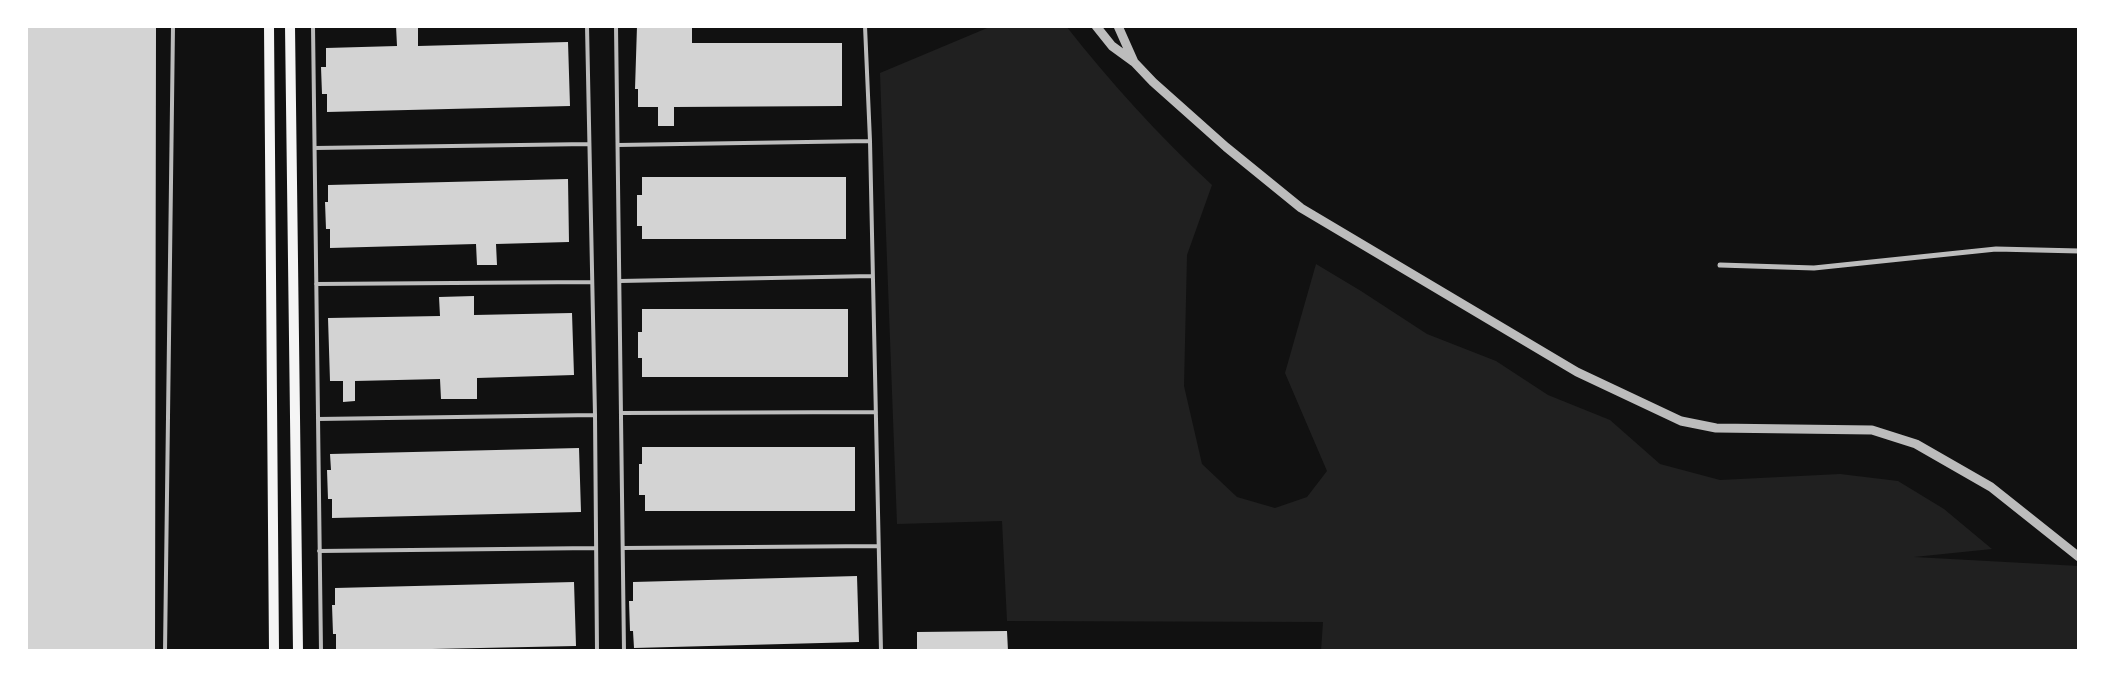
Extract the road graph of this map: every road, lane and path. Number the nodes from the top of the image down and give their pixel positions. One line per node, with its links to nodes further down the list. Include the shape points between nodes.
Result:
1 (173, 26): 30 (lane)
2 (269, 26): 31 (main road)
3 (290, 26): 32 (main road)
4 (313, 26): 14 (lane)
5 (587, 26): 12 (lane)
6 (616, 26): 13 (lane)
7 (865, 26): 11 (lane)
8 (1096, 26): 10 (street, via 1112,46)
9 (1118, 26): 10 (street)
10 (1134, 62): 29 (street, via 1226,147 1301,208 1577,372 1681,421 1716,428 1872,430 1916,444 1992,487)
11 (870, 141): 13 (lane); 17 (lane)
12 (589, 144): 14 (lane); 19 (lane)
13 (618, 144): 18 (lane)
14 (315, 148): 20 (lane)
15 (2079, 250): 16 (street, via 1996,249 1814,268)
16 (1720, 265)
17 (872, 276): 18 (lane); 21 (lane)
18 (620, 281): 22 (lane)
19 (592, 282): 20 (lane); 23 (lane)
20 (316, 284): 24 (lane)
21 (876, 412): 22 (lane); 25 (lane)
22 (622, 413): 27 (lane)
23 (595, 415): 24 (lane); 26 (lane)
24 (318, 419): 28 (lane)
25 (878, 546): 27 (lane); 36 (lane)
26 (596, 548): 28 (lane); 34 (lane)
27 (623, 548): 35 (lane)
28 (320, 551): 33 (lane)
29 (2079, 557)
30 (165, 651)
31 (274, 651)
32 (298, 651)
33 (320, 651)
34 (597, 651)
35 (624, 651)
36 (880, 651)

